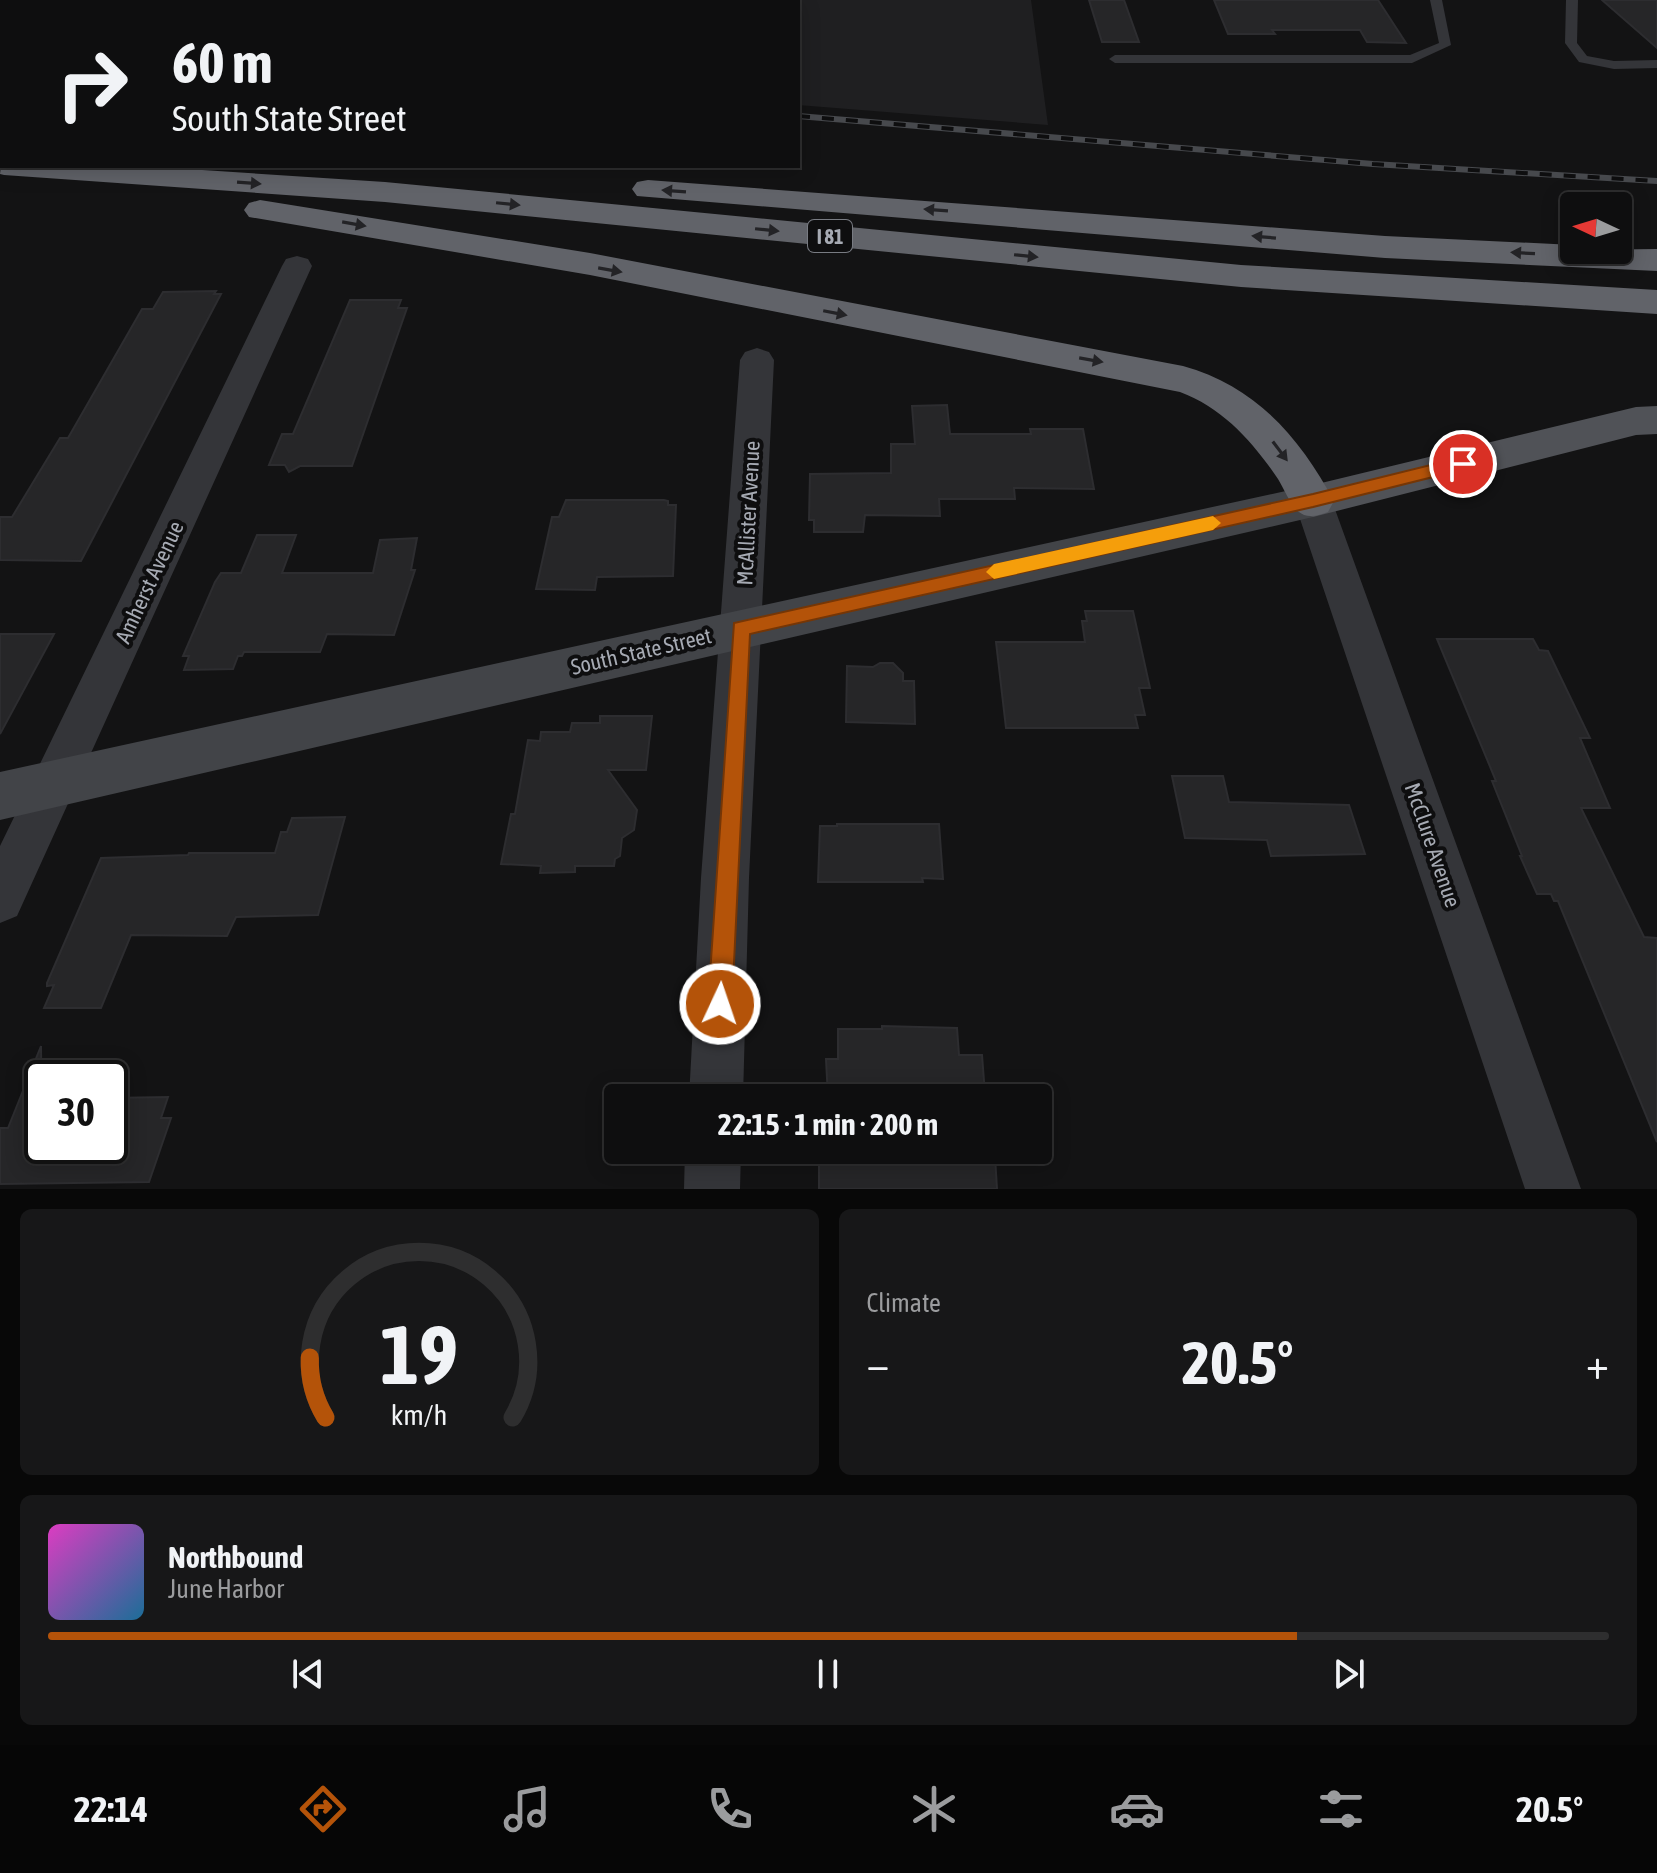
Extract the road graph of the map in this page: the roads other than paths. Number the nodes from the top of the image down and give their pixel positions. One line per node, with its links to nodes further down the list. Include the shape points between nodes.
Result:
1 (1436, 0): 3 (lane, via 1445,45 1412,59)
2 (1572, 0): 4 (lane, via 1571,43 1583,59)
3 (1115, 59)
4 (1657, 64)
5 (31, 168): 10 (highway, I 81, one-way to 10, via 385,192 1241,276)
6 (376, 168): 8 (highway, I 81, one-way to 6, via 1385,247)
7 (0, 173): 13 (highway, one-way to 13, via 347,222 1199,384 1262,429)
8 (1657, 260)
9 (297, 266): 15 (street, Amherst Avenue)
10 (1657, 302)
11 (757, 360): 14 (street, McAllister Avenue)
12 (1650, 419): 13 (main road, South State Street)
13 (1313, 501): 14 (street, South State Street); 21 (street, McClure Avenue)
14 (741, 628): 15 (street, South State Street); 18 (street, McAllister Avenue)
15 (55, 783): 16 (street, South State Street); 17 (street, Amherst Avenue)
16 (0, 796)
17 (0, 899)
18 (717, 1084)
19 (713, 1164): 20 (street)
20 (712, 1189)
21 (1553, 1189)

